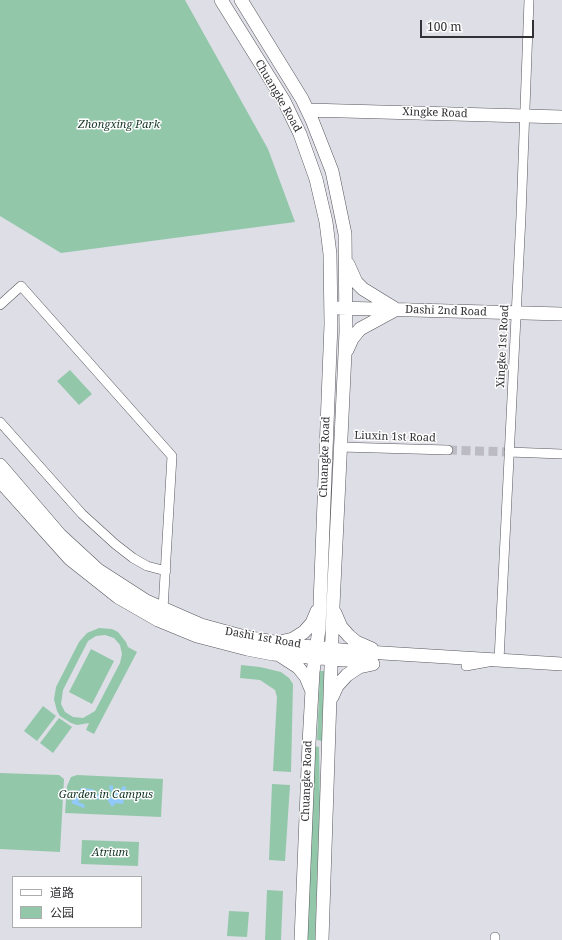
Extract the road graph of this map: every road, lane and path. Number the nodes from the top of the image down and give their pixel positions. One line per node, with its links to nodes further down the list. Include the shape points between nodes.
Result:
1 (221, 0): 9 (main road, Chuangke Road, via 284,101 305,144 316,179 328,237)
2 (241, 0): 4 (main road, Chuangke Road)
3 (530, 0): 5 (street, Xingke 1st Road)
4 (308, 110): 5 (main road, Xingke Road); 7 (main road, Chuangke Road, via 323,145 337,192 344,223)
5 (526, 116): 6 (main road, Xingke Road); 12 (street, Xingke 1st Road)
6 (562, 117)
7 (346, 261): 10 (main road, Chuangke Road); 11 (main road, via 363,289)
8 (0, 305): 22 (street, via 21,286 172,456)
9 (331, 308): 10 (main road, Dashi 2nd Road); 23 (main road, Chuangke Road)
10 (346, 308): 11 (main road, Dashi 2nd Road); 14 (main road, Chuangke Road)
11 (396, 309): 12 (main road, Dashi 2nd Road); 14 (main road, via 360,330 352,339)
12 (516, 313): 13 (main road, Dashi 2nd Road); 18 (street, Xingke 1st Road)
13 (562, 314)
14 (345, 355): 16 (main road, Chuangke Road)
15 (0, 422): 22 (street, via 82,514 115,544 147,566)
16 (340, 447): 17 (street, Liuxin 1st Road); 24 (main road, Chuangke Road)
17 (448, 450)
18 (509, 452): 19 (street); 31 (street, Xingke 1st Road)
19 (562, 454)
20 (0, 464): 25 (main road, Dashi 1st Road, via 60,535 85,559 131,593)
21 (0, 481): 26 (main road, Dashi 1st Road, via 70,559 118,597 158,620 197,636 234,647)
22 (166, 571): 25 (street)
23 (320, 604): 26 (main road, via 312,623 301,635); 27 (main road, Chuangke Road)
24 (333, 606): 28 (main road, via 341,627 352,639); 29 (main road, Chuangke Road)
25 (163, 609): 26 (main road, Dashi 1st Road, via 218,631)
26 (272, 648): 27 (main road, Dashi 1st Road); 35 (main road, via 298,667 308,681)
27 (316, 652): 29 (main road, Dashi 1st Road); 35 (main road, Chuangke Road)
28 (381, 653): 29 (main road, Dashi 1st Road); 31 (main road, Dashi 1st Road)
29 (332, 654): 30 (main road, Dashi 1st Road); 36 (main road, Chuangke Road)
30 (362, 659): 33 (main road, Dashi 1st Road); 36 (main road, via 373,664 359,667 346,675 337,686)
31 (499, 660): 32 (main road, Dashi 1st Road); 33 (street)
32 (562, 664)
33 (466, 666): 34 (main road, Dashi 1st Road)
34 (562, 673)
35 (312, 693): 37 (main road, Chuangke Road)
36 (330, 703): 38 (main road, Chuangke Road)
37 (309, 743): 38 (main road); 39 (main road, Chuangke Road)
38 (329, 744): 40 (main road, Chuangke Road)
39 (301, 940)
40 (322, 940)

